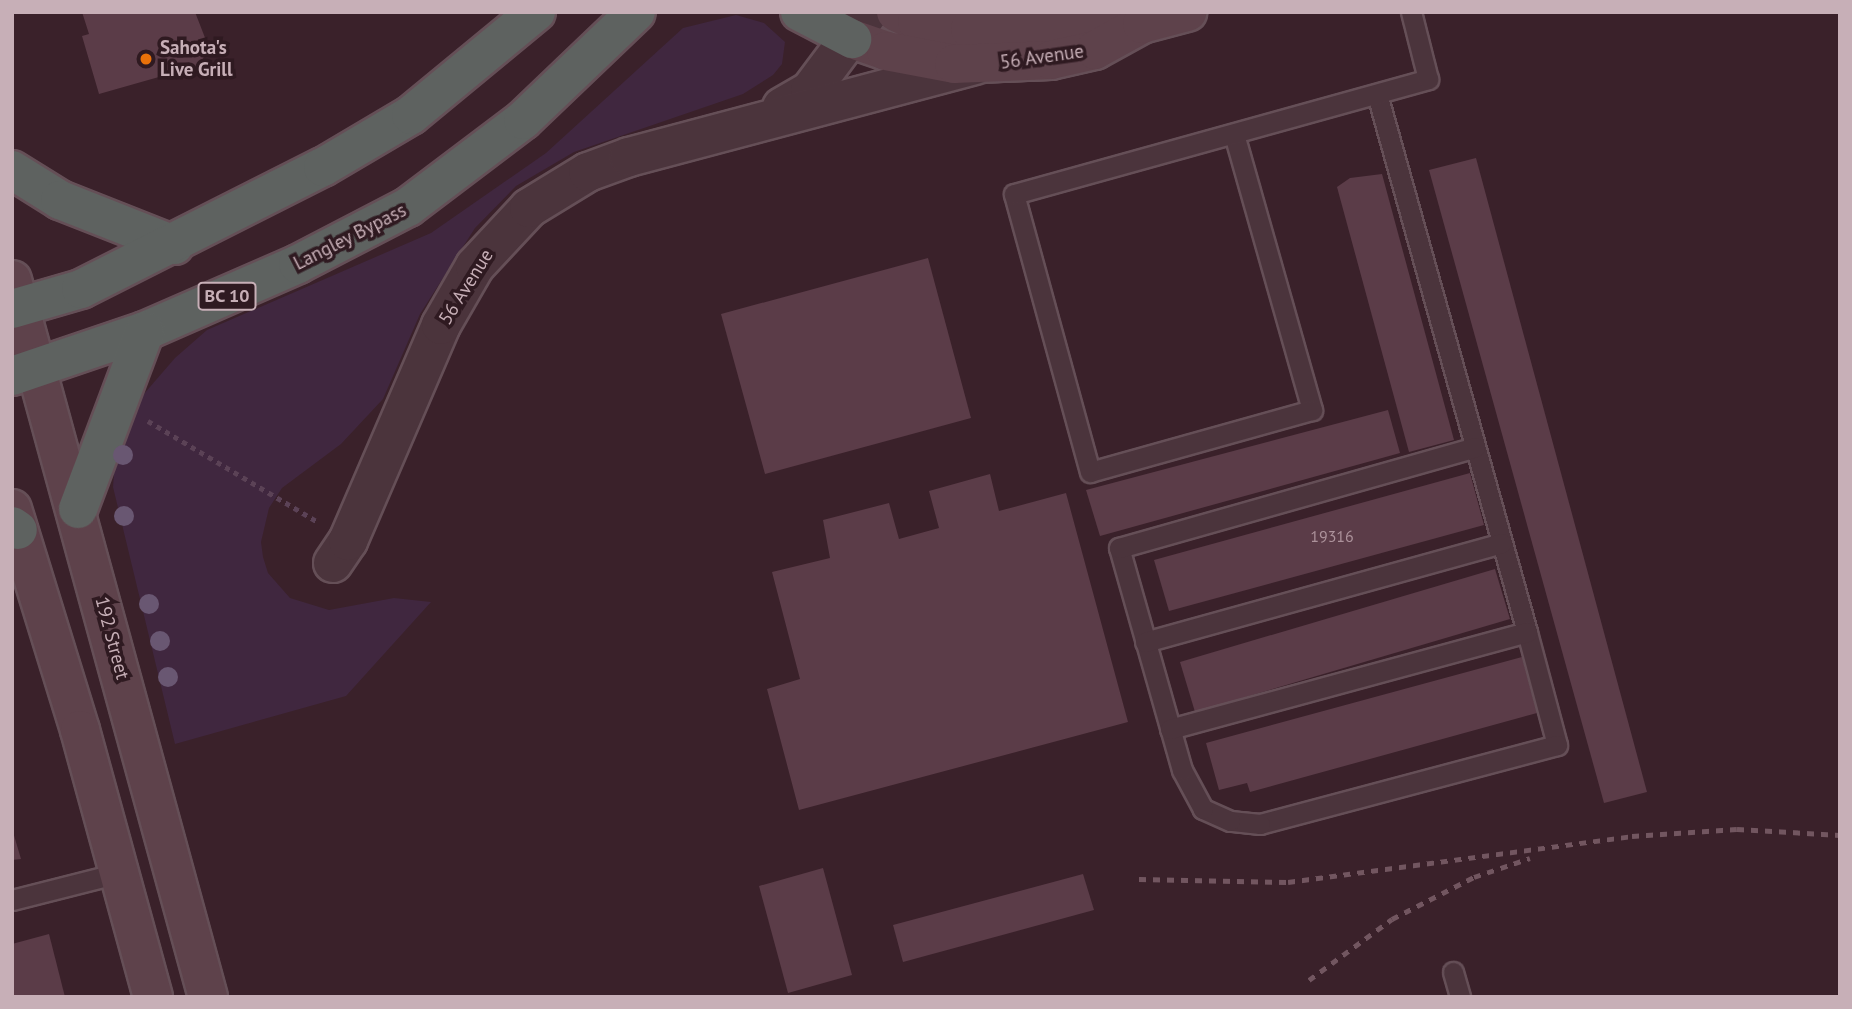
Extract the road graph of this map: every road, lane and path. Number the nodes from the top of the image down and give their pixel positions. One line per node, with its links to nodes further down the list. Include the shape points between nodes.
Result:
1 (536, 12): 14 (highway, via 411,114 323,167)
2 (636, 12): 16 (highway, Langley Bypass / BC 10, via 523,120 408,207 298,264)
3 (800, 12): 8 (highway)
4 (896, 12): 7 (main road, 56 Avenue, via 917,22 970,29)
5 (1186, 12): 7 (main road, 56 Avenue)
6 (1410, 12): 10 (lane, via 1428,79)
7 (1142, 24): 9 (main road, 56 Avenue, via 1095,50 1051,60)
8 (861, 26): 9 (main road, 56 Avenue, via 916,58); 11 (street, 56 Avenue, via 810,91)
9 (977, 64): 11 (street, 56 Avenue)
10 (1377, 94): 12 (lane); 19 (lane)
11 (759, 121): 23 (street, 56 Avenue, via 588,172 529,208 499,237 475,266 441,325)
12 (1234, 134): 12 (lane, via 1014,194 1090,472 1312,410)
13 (12, 170): 14 (highway, via 60,200)
14 (174, 245): 15 (highway, via 81,289)
15 (15, 299): 17 (main road, 192 Street)
16 (145, 331): 17 (highway, Langley Bypass / BC 10); 20 (highway)
17 (25, 372): 20 (main road, 192 Street)
18 (143, 419): 23 (path)
19 (1475, 447): 22 (lane); 25 (lane, via 1119,548)
20 (78, 509): 31 (main road, 192 Street)
21 (14, 521): 27 (main road)
22 (1502, 543): 24 (lane); 25 (lane)
23 (341, 552)
24 (1527, 632): 26 (lane); 26 (lane, via 1557,745 1260,824 1230,821 1203,808 1182,770)
25 (1145, 642): 26 (lane)
26 (1170, 729)
27 (119, 873): 28 (lane); 30 (main road)
28 (12, 900)
29 (1453, 972): 32 (lane)
30 (153, 997)
31 (208, 997)
32 (1460, 997)

